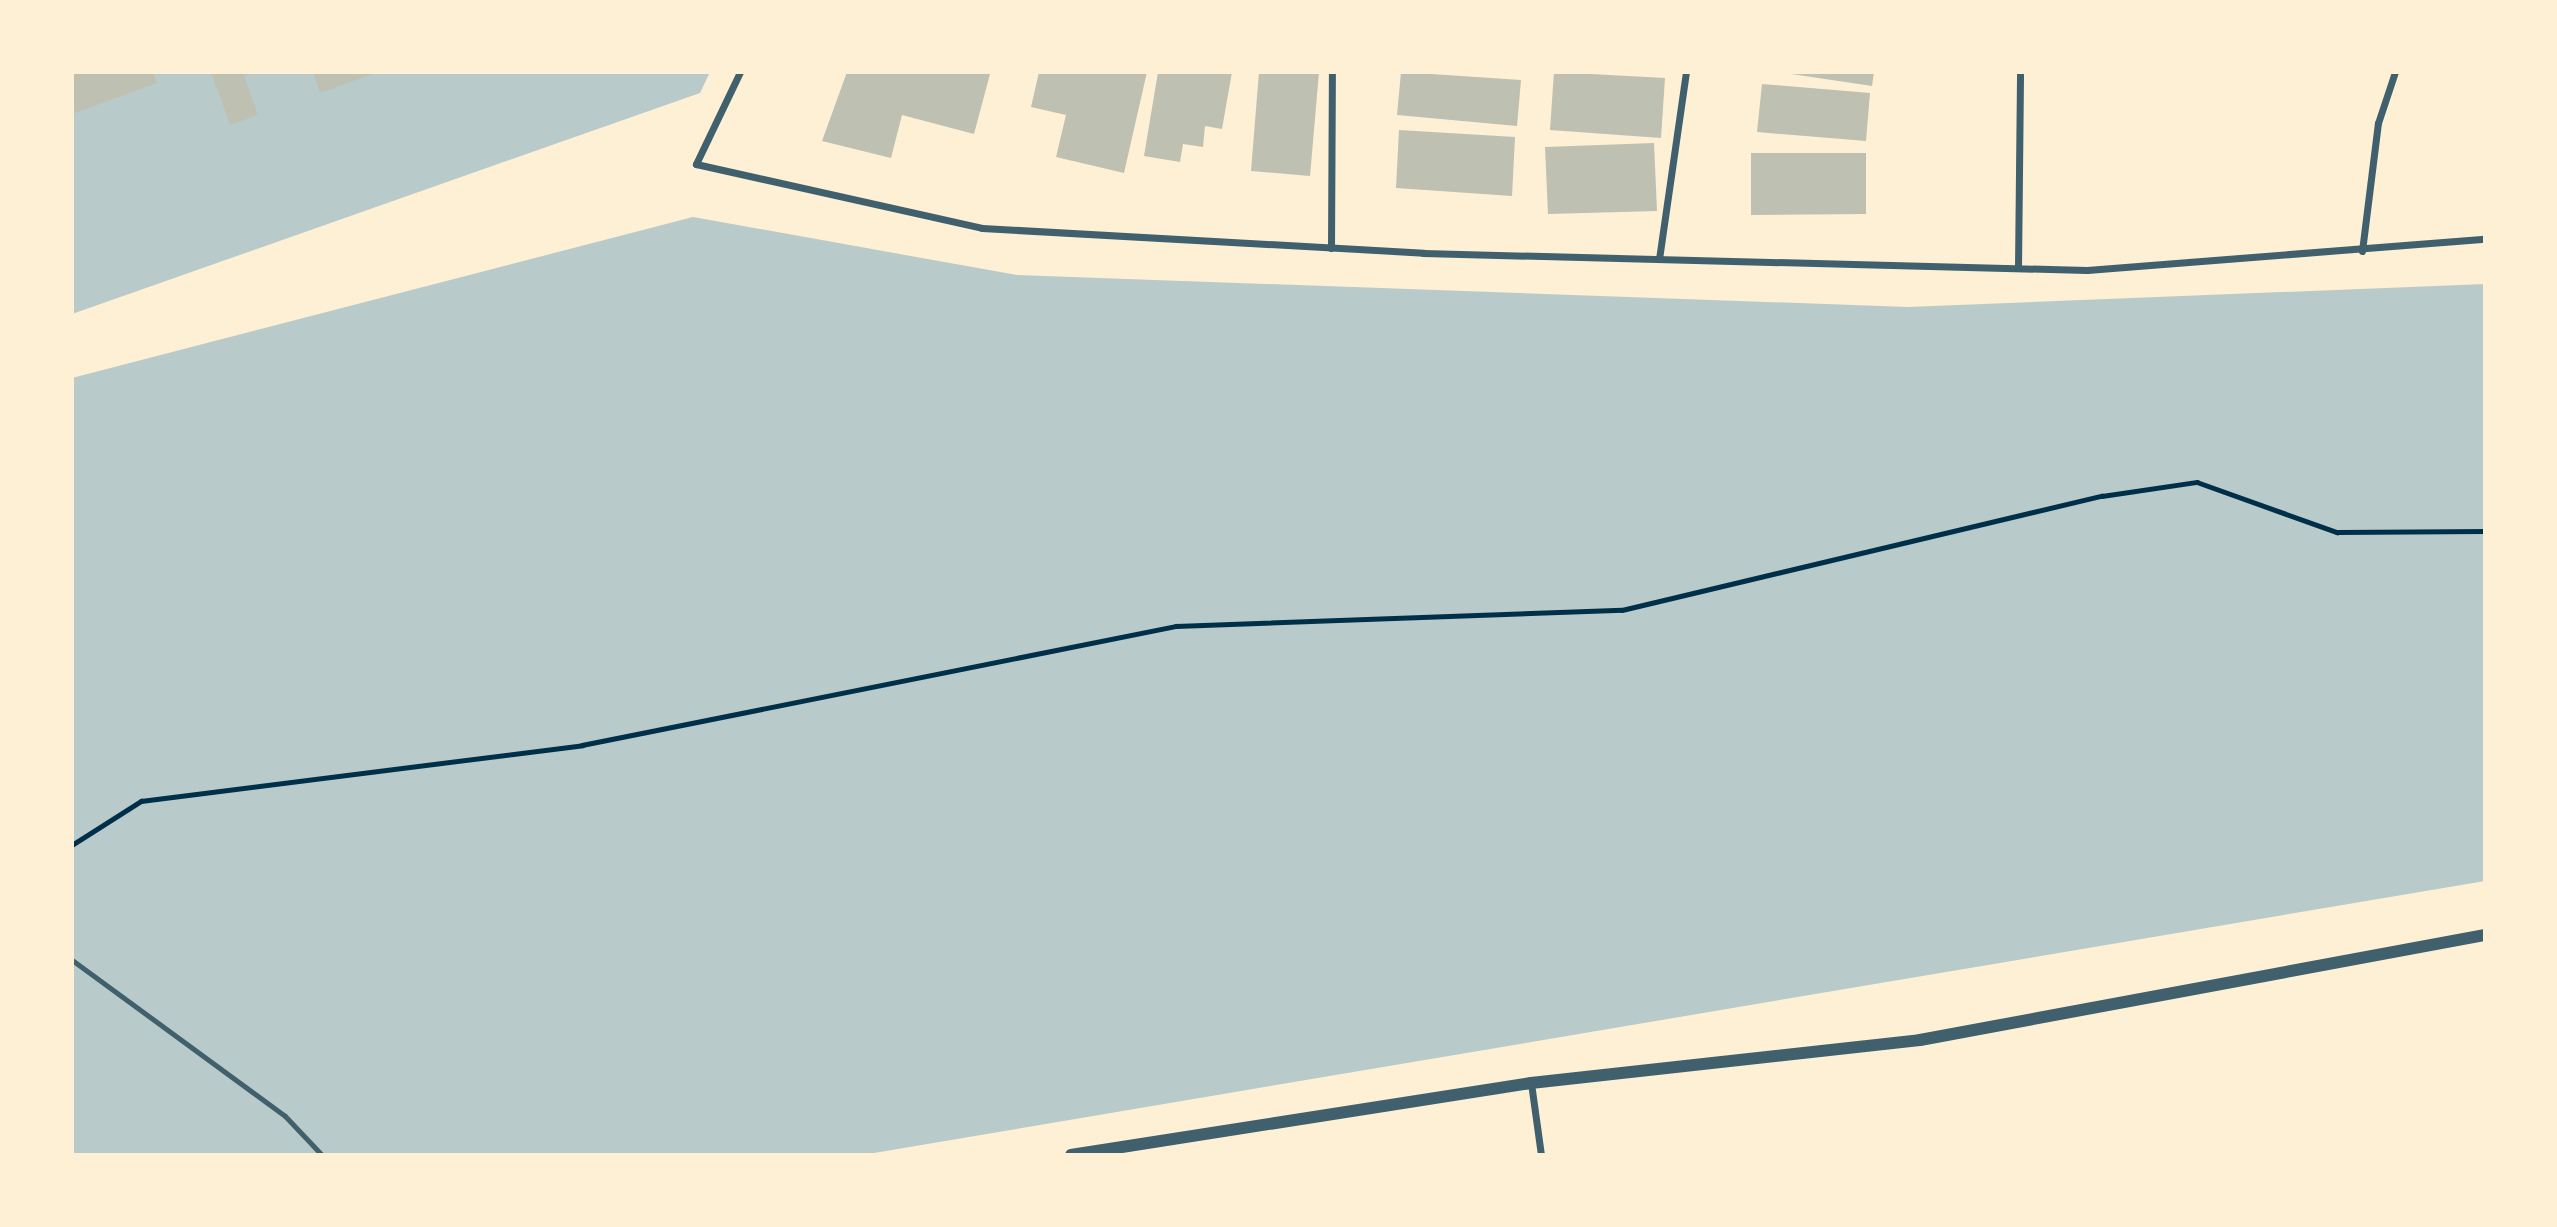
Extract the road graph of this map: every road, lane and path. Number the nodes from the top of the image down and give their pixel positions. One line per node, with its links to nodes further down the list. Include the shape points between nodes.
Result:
1 (740, 72): 7 (street, via 696,164 982,228)
2 (1332, 72): 7 (street)
3 (1686, 72): 9 (street)
4 (2020, 72): 10 (street)
5 (2395, 72): 8 (street, via 2378,122)
6 (2485, 239): 8 (street)
7 (1331, 248): 9 (street)
8 (2362, 251): 10 (street, via 2087,270)
9 (1659, 259): 10 (street)
10 (2018, 268)
11 (2485, 531): 12 (path, via 2337,532 2197,482 2102,496 1622,610 1176,626 582,745 141,800)
12 (72, 845)
13 (2485, 935): 15 (street, via 1920,1040)
14 (72, 960): 16 (lane, via 285,1116)
15 (1531, 1083): 17 (street); 18 (street)
16 (323, 1155)
17 (1071, 1155)
18 (1541, 1155)

